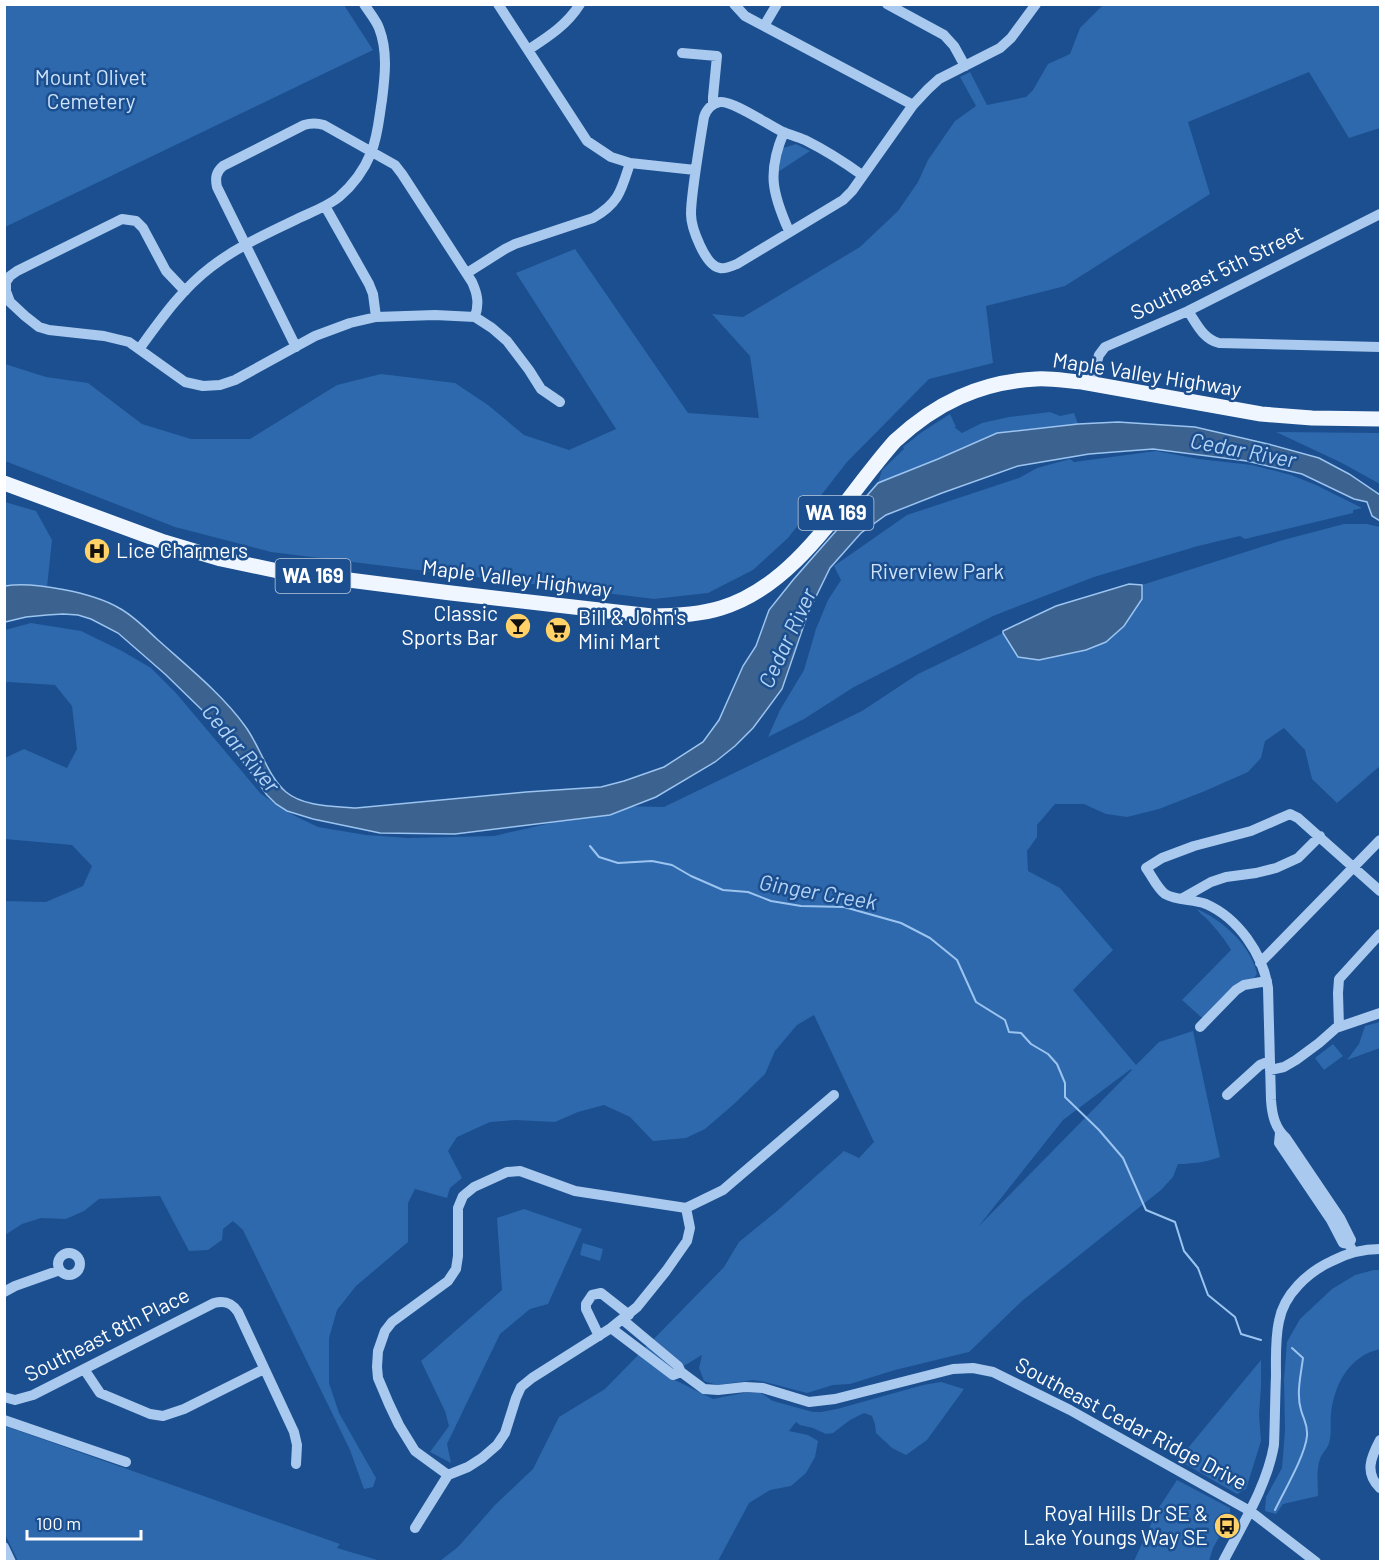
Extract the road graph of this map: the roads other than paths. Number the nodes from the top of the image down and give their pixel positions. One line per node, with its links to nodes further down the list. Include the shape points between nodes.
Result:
1 (364, 4): 15 (street, via 379,27 384,52 385,74)
2 (498, 4): 9 (street)
3 (580, 4): 9 (street, via 563,26)
4 (734, 4): 8 (street, via 745,16)
5 (777, 4): 8 (street)
6 (887, 4): 11 (street, via 944,35)
7 (1036, 4): 11 (street, via 1000,48)
8 (764, 26): 13 (street)
9 (528, 50): 16 (street, via 587,141 611,157)
10 (682, 53): 12 (street, via 717,56)
11 (965, 66): 13 (street, via 939,79)
12 (713, 105): 14 (street, via 721,101 732,104); 17 (street, via 706,109)
13 (913, 105): 18 (street)
14 (784, 132): 18 (street, via 824,150); 21 (street, via 773,165 773,183)
15 (372, 152): 19 (street, via 359,176); 22 (street, via 324,125 310,123 223,166 217,171 217,187); 23 (street, via 402,174)
16 (630, 163): 17 (street); 23 (street, via 621,191 603,212 505,249)
17 (695, 170): 21 (street, via 691,214 710,264 718,268 737,264)
18 (862, 175): 21 (street, via 843,200)
19 (325, 206): 22 (street); 28 (street, via 369,284)
20 (1380, 214): 27 (street, Southeast 5th Street)
21 (789, 231)
22 (245, 245): 25 (street, via 212,266); 30 (street)
23 (467, 273): 29 (street, via 477,296)
24 (5, 282): 25 (street, via 17,271 122,219 136,221 143,228 166,271); 26 (street)
25 (185, 291): 32 (street)
26 (8, 304): 32 (street, via 39,327 118,338)
27 (1188, 311): 31 (street, via 1204,334 1220,343); 33 (street, Southeast 5th Street, via 1106,347 1099,355)
28 (376, 317): 29 (street); 30 (street, via 332,329)
29 (475, 317): 34 (street, via 507,341 541,389)
30 (296, 347): 32 (street, via 236,380 203,386 185,382)
31 (1380, 347)
32 (140, 348)
33 (1090, 384): 35 (main road, Maple Valley Highway / WA 169, via 1261,414); 36 (main road, Maple Valley Highway / WA 169, via 1024,380 980,389 946,403 895,441 787,569 765,586 723,608 685,615 652,616 278,571 164,542)
34 (560, 402)
35 (1380, 419)
36 (4, 483)
37 (1320, 836): 39 (street); 41 (street, via 1298,858 1276,868 1226,877); 41 (street, via 1293,814 1286,814 1251,831 1194,846 1146,867 1163,892)
38 (1380, 840): 39 (street)
39 (1354, 867): 40 (street); 43 (street)
40 (1380, 891)
41 (1181, 898): 43 (street, via 1204,904 1228,918 1249,942)
42 (1380, 934): 47 (street, via 1338,979)
43 (1260, 963): 44 (street)
44 (1267, 981): 46 (street, via 1236,990); 48 (street)
45 (1380, 1013): 47 (street)
46 (1200, 1027)
47 (1339, 1027): 48 (street, via 1296,1060 1284,1066)
48 (1270, 1066): 50 (street, via 1260,1065); 52 (street, via 1272,1113 1280,1133 1279,1143 1343,1243)
49 (834, 1095): 51 (street, via 723,1190)
50 (1227, 1095)
51 (686, 1209): 56 (street, via 690,1228 687,1241); 67 (street, via 575,1191 520,1171 507,1172 463,1196 458,1208 456,1269 448,1281 392,1322 378,1351 377,1367 389,1404 415,1451)
52 (1351, 1248): 53 (street); 69 (street, via 1307,1276 1279,1318 1274,1445)
53 (1380, 1249)
54 (60, 1270): 55 (street)
55 (4, 1292)
56 (626, 1318): 57 (street); 58 (street, Southeast Cedar Ridge Drive, via 602,1293 592,1295 585,1304); 61 (street, Southeast Cedar Ridge Drive)
57 (611, 1328): 58 (street); 61 (street, Southeast Cedar Ridge Drive, via 673,1375)
58 (599, 1336): 67 (street, via 521,1388 497,1445 468,1467)
59 (84, 1369): 60 (street, via 100,1393 163,1416); 60 (street, Southeast 8th Place, via 221,1301 233,1305 238,1312); 62 (street, Southeast 8th Place, via 24,1398)
60 (264, 1369): 66 (street, via 294,1432)
61 (681, 1372): 69 (street, Southeast Cedar Ridge Drive, via 704,1389 763,1388 809,1402 953,1369 993,1372 1070,1410)
62 (4, 1397)
63 (4, 1420): 65 (street)
64 (1380, 1440): 68 (street, via 1372,1454 1371,1475)
65 (126, 1462)
66 (296, 1464)
67 (447, 1475): 70 (street)
68 (1380, 1488)
69 (1250, 1511): 73 (street); 74 (street, Southeast Cedar Ridge Drive)
70 (415, 1528)
71 (4, 1547): 72 (street)
72 (11, 1562)
73 (1222, 1562)
74 (1316, 1562)

